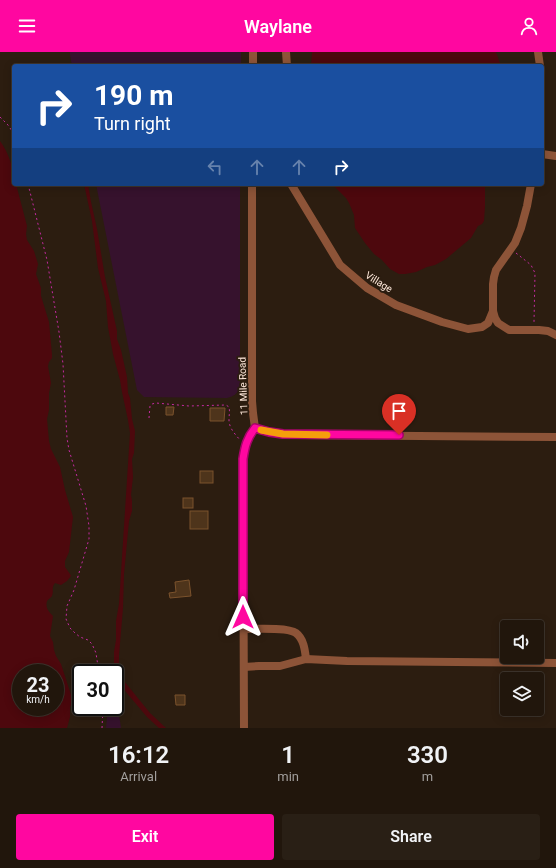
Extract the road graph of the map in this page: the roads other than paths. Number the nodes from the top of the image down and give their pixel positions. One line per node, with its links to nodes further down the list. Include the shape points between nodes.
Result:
1 (253, 52): 4 (street)
2 (286, 52): 5 (street)
3 (538, 52): 6 (street)
4 (253, 64)
5 (287, 64)
6 (540, 64)
7 (544, 154): 8 (street)
8 (556, 156)
9 (252, 186): 14 (street, 11 Mile Road, via 252,401)
10 (292, 186): 12 (street, Village, via 340,265 367,288 396,305 468,329 482,328 488,323)
11 (531, 186): 12 (street, via 515,243 496,270)
12 (493, 311): 13 (street, via 498,323 509,330 548,331)
13 (556, 335)
14 (255, 428): 15 (street, via 283,434); 16 (street, 11 Mile Road, via 246,445 243,459)
15 (556, 437)
16 (244, 629): 17 (street, via 271,628 297,633); 19 (street, 11 Mile Road)
17 (306, 659): 18 (street); 19 (street, via 280,666)
18 (556, 663)
19 (244, 667): 20 (street, 11 Mile Road)
20 (244, 728)

